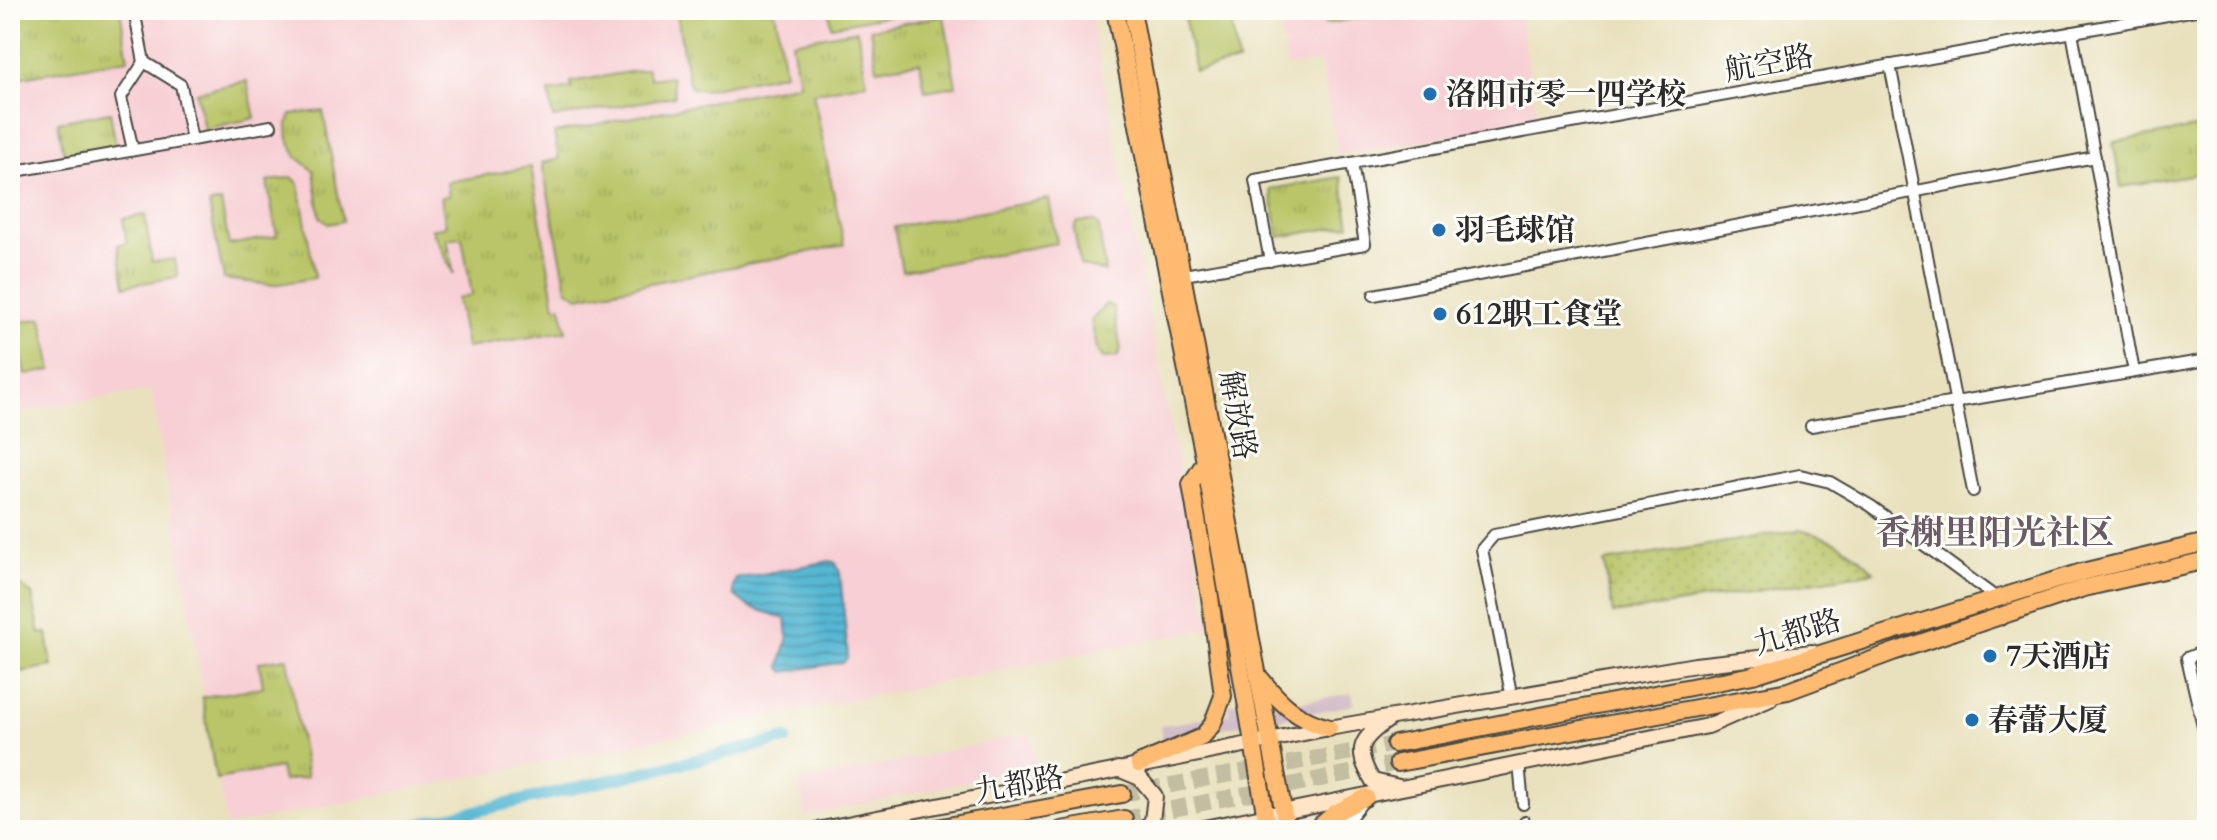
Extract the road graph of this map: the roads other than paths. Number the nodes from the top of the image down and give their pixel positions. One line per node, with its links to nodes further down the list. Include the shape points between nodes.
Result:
1 (134, 10): 6 (street)
2 (1115, 10): 22 (main road, 解放路)
3 (1132, 10): 16 (main road, 解放路)
4 (2195, 10): 5 (street, 航空路)
5 (2072, 32): 7 (street, 航空路); 11 (street)
6 (144, 62): 9 (street, via 181,85); 10 (street, via 121,97)
7 (1890, 65): 12 (street, 航空路); 14 (street)
8 (271, 126): 9 (street)
9 (192, 140): 10 (street)
10 (133, 150): 13 (street)
11 (2095, 157): 14 (street); 19 (street)
12 (1352, 163): 15 (street, via 1365,244); 15 (street, 航空路, via 1255,180)
13 (10, 172)
14 (1914, 192): 17 (street); 20 (street)
15 (1270, 261): 16 (street)
16 (1184, 275): 29 (main road, 解放路)
17 (1374, 295)
18 (2207, 360): 19 (street)
19 (2134, 372): 20 (street)
20 (1955, 402): 21 (street); 23 (street)
21 (1811, 426)
22 (1205, 462): 35 (main road, 解放路); 39 (main road, via 1191,484 1223,696 1202,737)
23 (1973, 491)
24 (2207, 542): 26 (main road, 九都路, via 2082,572)
25 (2207, 560): 30 (main road, 九都路, via 2084,588)
26 (1999, 600): 27 (main road, 九都路); 31 (street, via 1871,506 1830,482 1800,475 1494,535 1482,549)
27 (1840, 648): 31 (main road, via 1695,665); 36 (main road, 九都路, via 1753,675)
28 (2207, 650): 37 (street, via 2187,658)
29 (1260, 679): 33 (main road, via 1290,712); 34 (main road, 解放路)
30 (1788, 691): 38 (main road, 九都路); 40 (main road, via 1708,726)
31 (1512, 698): 32 (main road)
32 (1392, 718): 33 (main road); 42 (main road, via 1368,734 1361,746 1362,762 1373,781)
33 (1329, 728): 34 (main road)
34 (1271, 739): 35 (main road); 46 (main road, 解放路)
35 (1254, 742): 39 (main road); 48 (main road, 解放路)
36 (1395, 744)
37 (2207, 744)
38 (1398, 763)
39 (1139, 764): 41 (main road)
40 (1519, 764): 42 (main road); 45 (street)
41 (1118, 769): 49 (main road); 52 (main road, via 1140,778 1155,796 1152,821)
42 (1403, 788): 44 (main road)
43 (1122, 794): 50 (main road, 九都路)
44 (1366, 797): 46 (main road); 55 (main road); 56 (street)
45 (1523, 804)
46 (1284, 812): 48 (main road); 54 (main road, 解放路)
47 (1124, 819): 51 (main road, 九都路)
48 (1267, 823): 53 (main road)
49 (817, 830)
50 (926, 830)
51 (1061, 830)
52 (1143, 830)
53 (1194, 830)
54 (1287, 830)
55 (1315, 830)
56 (1339, 830)

